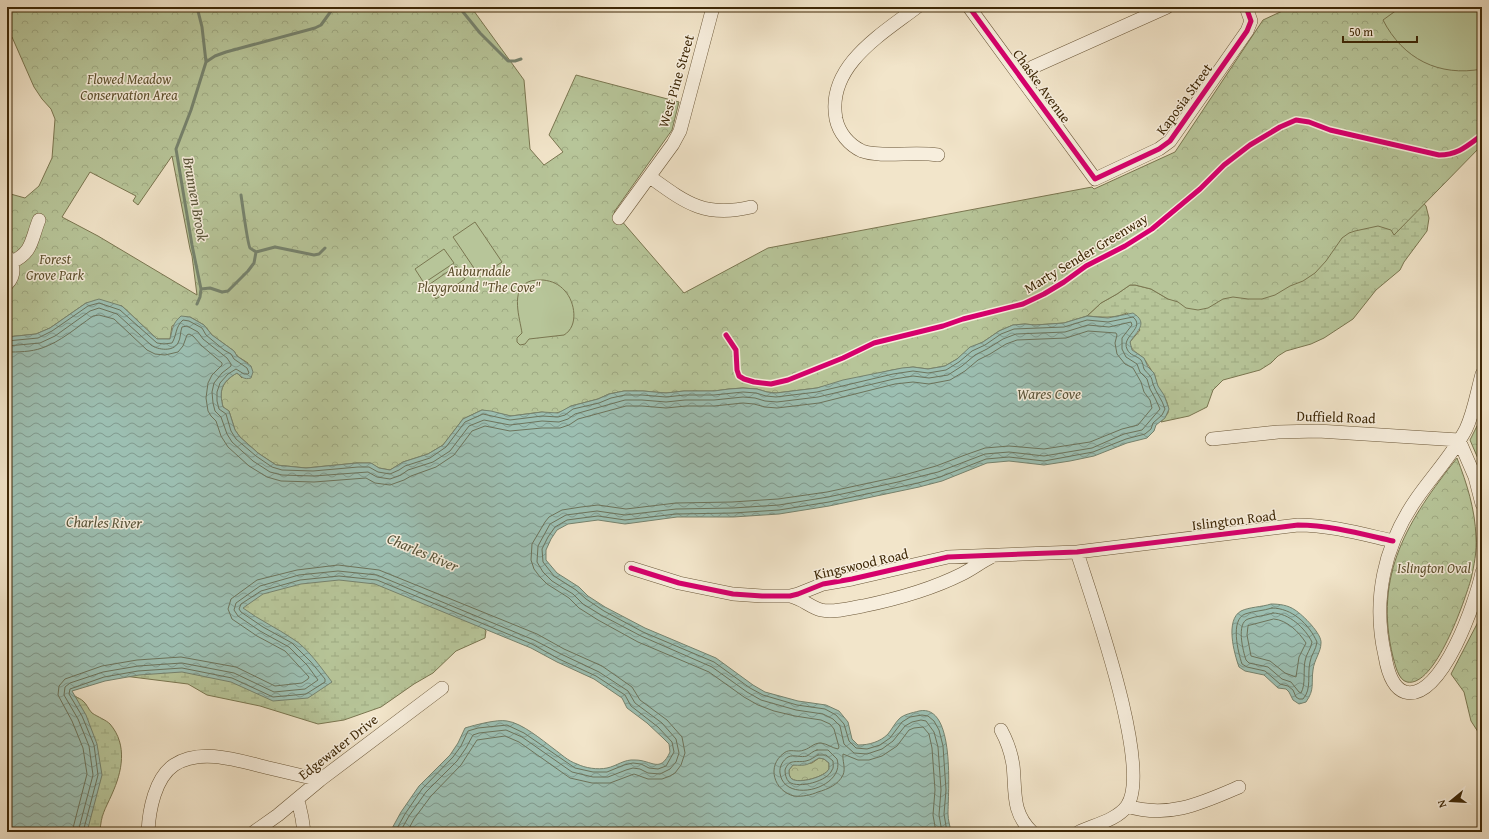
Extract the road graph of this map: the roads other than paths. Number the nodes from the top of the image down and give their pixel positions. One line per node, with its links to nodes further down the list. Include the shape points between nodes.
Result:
1 (713, 7): 8 (street, West Pine Street, via 680,131)
2 (917, 7): 7 (street, via 871,42 853,60 837,91 836,115 845,138 863,151)
3 (969, 7): 6 (street, Chaske Avenue)
4 (1167, 7): 6 (street)
5 (1246, 7): 9 (street, Kaposia Street, via 1251,21 1247,31 1170,141 1159,149)
6 (1020, 76): 9 (street, Chaske Avenue)
7 (938, 155)
8 (650, 177): 10 (street, via 686,202 699,207 727,211); 11 (street, West Pine Street)
9 (1095, 179)
10 (751, 207)
11 (619, 218)
12 (39, 220): 13 (street, via 26,253)
13 (9, 259): 14 (street, via 13,269)
14 (7, 284)
15 (1482, 374): 17 (street, via 1471,417)
16 (1212, 439): 17 (street, Duffield Road, via 1278,432 1318,431)
17 (1459, 440): 18 (street, via 1475,478); 19 (street, via 1416,498)
18 (1482, 504)
19 (1393, 541): 20 (street, Islington Road, via 1331,528 1298,525); 23 (street, via 1380,586 1380,630 1390,675 1401,690 1416,691 1437,676 1467,620)
20 (1077, 552): 21 (street, Kingswood Road); 30 (street, via 1126,719 1133,777 1133,789)
21 (992, 556): 24 (street, Kingswood Road, via 948,557 823,584); 24 (street, Kingswood Road, via 963,574 888,601 820,610)
22 (631, 568): 24 (street, Kingswood Road, via 679,583 733,594)
23 (1482, 572)
24 (790, 596)
25 (442, 688): 27 (street, Edgewater Drive)
26 (1001, 730): 34 (street, via 1011,753 1018,811 1025,826)
27 (320, 780): 29 (street, Edgewater Drive); 31 (street, via 214,756 186,759 173,766 157,789)
28 (1239, 787): 30 (street, via 1187,807 1149,811)
29 (298, 800): 32 (street, Edgewater Drive); 33 (street)
30 (1127, 806): 35 (street, via 1116,816)
31 (148, 832)
32 (254, 832)
33 (304, 832)
34 (1032, 832)
35 (1079, 832)

